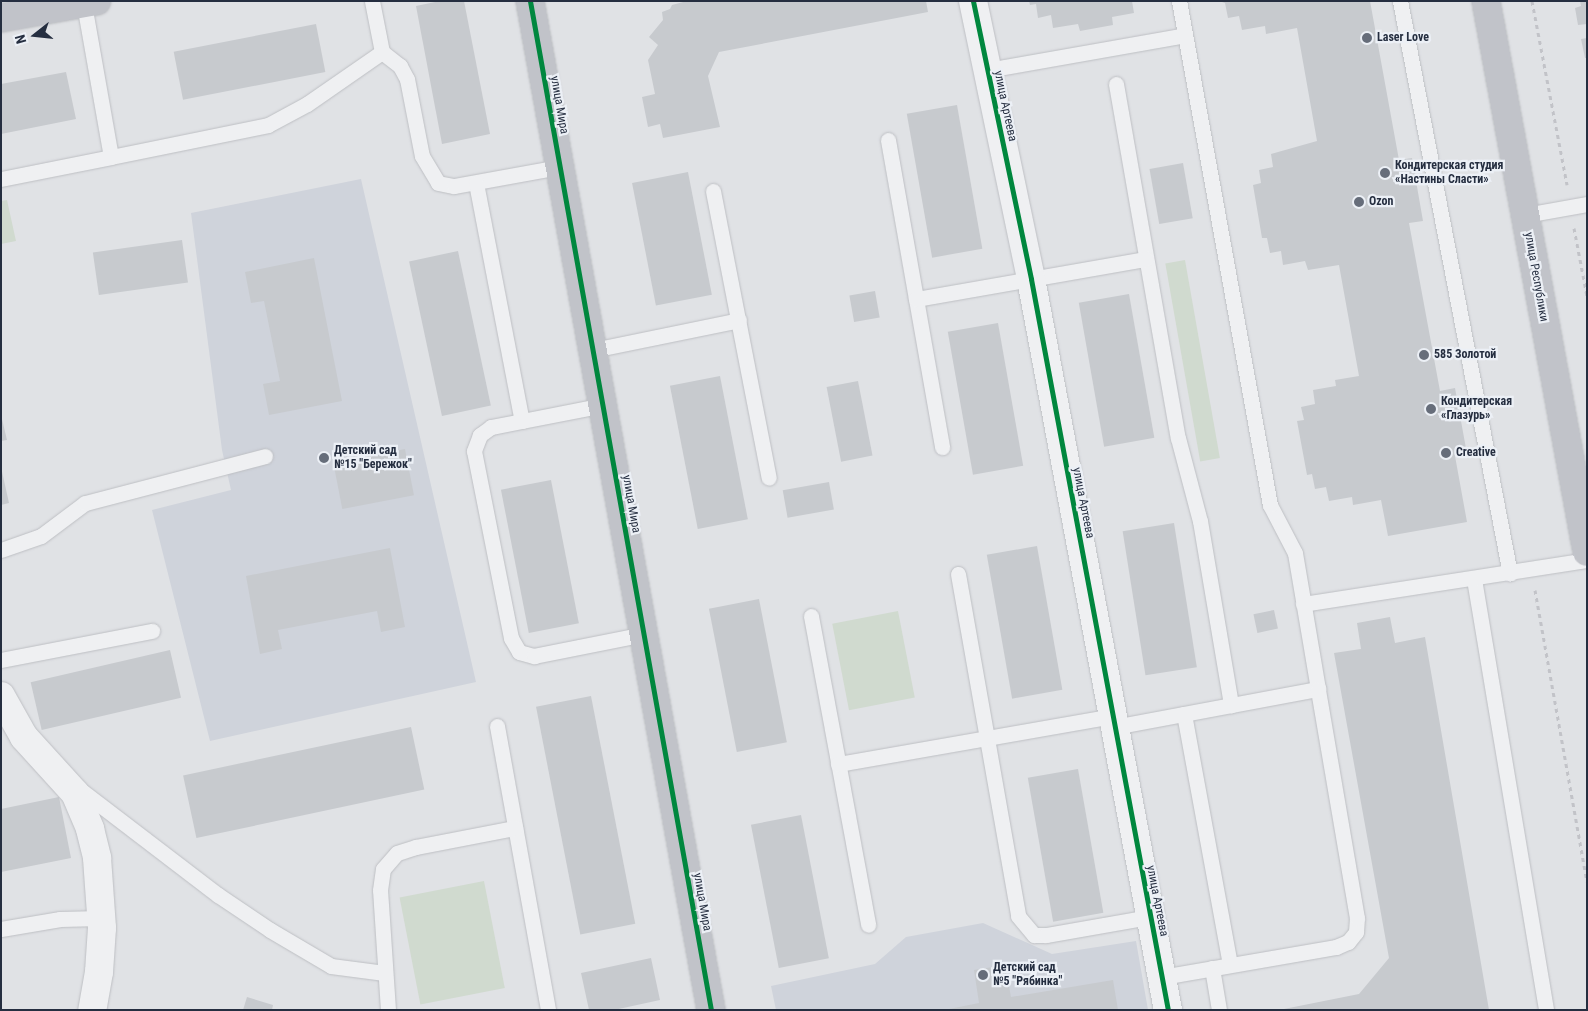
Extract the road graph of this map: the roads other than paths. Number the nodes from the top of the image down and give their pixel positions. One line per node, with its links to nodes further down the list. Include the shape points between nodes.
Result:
1 (372, 1): 10 (lane)
2 (530, 1): 15 (street, улица Мира)
3 (973, 1): 11 (street, улица Артеева)
4 (1179, 1): 9 (lane)
5 (1400, 1): 35 (lane)
6 (1486, 1): 20 (street, улица Республики)
7 (90, 2): 8 (street); 14 (lane)
8 (1, 18)
9 (1185, 35): 11 (lane); 37 (lane, via 1270,505 1295,553)
10 (382, 52): 14 (lane, via 307,104 268,126); 17 (lane, via 400,66 407,79 422,156 429,171 438,183 454,186)
11 (987, 70): 22 (street, улица Артеева)
12 (1116, 84): 21 (lane)
13 (888, 140): 23 (lane)
14 (111, 157): 16 (lane)
15 (560, 167): 17 (lane); 25 (street, улица Мира)
16 (1, 179)
17 (476, 183): 27 (lane)
18 (713, 191): 24 (lane)
19 (1587, 204): 20 (lane)
20 (1525, 215): 32 (street, улица Республики)
21 (1146, 259): 22 (lane); 44 (lane, via 1178,438 1200,521)
22 (1031, 279): 23 (lane); 46 (street, улица Артеева)
23 (916, 299): 28 (lane)
24 (739, 320): 25 (lane); 30 (lane)
25 (593, 350): 26 (street, улица Мира)
26 (604, 405): 27 (lane); 40 (street, улица Мира)
27 (522, 421): 40 (lane, via 491,427 480,435 474,451 510,638 519,652 534,656)
28 (942, 447)
29 (265, 456): 31 (lane, via 93,500 41,536)
30 (768, 478)
31 (1, 550)
32 (1587, 552)
33 (1587, 560): 35 (lane)
34 (958, 574): 48 (lane)
35 (1510, 574): 36 (lane)
36 (1474, 579): 37 (lane); 66 (lane)
37 (1303, 604): 42 (lane)
38 (811, 616): 49 (lane)
39 (152, 631): 41 (lane)
40 (644, 634): 63 (street, улица Мира)
41 (1, 660)
42 (1318, 689): 44 (lane); 56 (lane, via 1357,918 1356,932 1348,942 1336,947)
43 (1, 696): 50 (street, via 24,737)
44 (1232, 705): 45 (lane)
45 (1184, 714): 46 (lane); 56 (lane)
46 (1113, 721): 48 (lane); 52 (street, улица Артеева)
47 (497, 726): 51 (lane)
48 (986, 738): 49 (lane); 52 (lane, via 1018,916 1025,928 1034,934 1046,935)
49 (838, 764): 54 (lane)
50 (60, 776): 53 (street, via 75,793 90,829 97,858); 58 (lane, via 218,895 270,930 331,966)
51 (515, 828): 58 (lane, via 397,853 383,869 380,890); 62 (lane)
52 (1149, 917): 59 (street, улица Артеева)
53 (102, 918): 55 (lane, via 60,919); 60 (street, via 99,972)
54 (868, 925)
55 (1, 929)
56 (1230, 965): 57 (lane)
57 (1212, 968): 59 (lane); 65 (lane)
58 (385, 973): 61 (lane)
59 (1162, 977): 64 (street, улица Артеева)
60 (92, 1010)
61 (388, 1010)
62 (548, 1010)
63 (712, 1010)
64 (1168, 1010)
65 (1219, 1010)
66 (1546, 1010)

